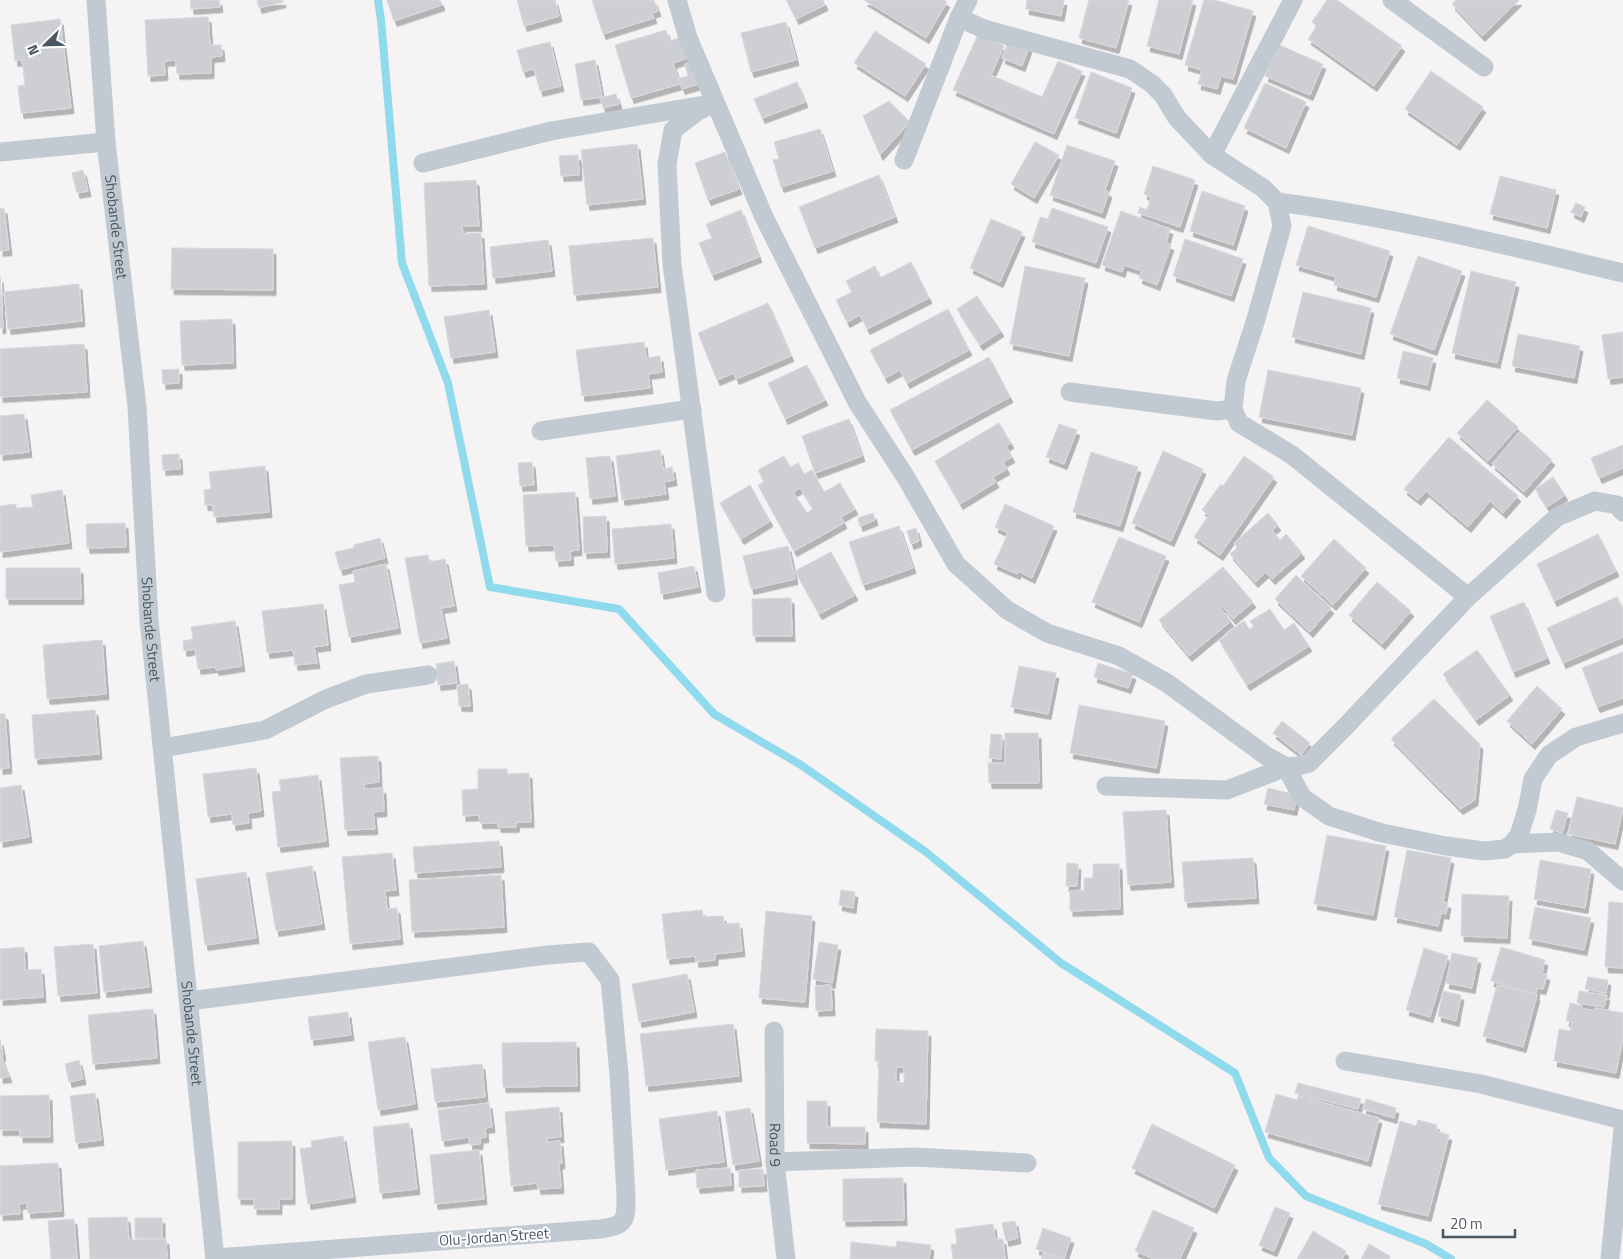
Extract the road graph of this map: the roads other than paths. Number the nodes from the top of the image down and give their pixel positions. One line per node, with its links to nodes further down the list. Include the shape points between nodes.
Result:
1 (96, 0): 9 (street, Shobande Street)
2 (677, 0): 8 (street, via 688,38)
3 (968, 0): 6 (street)
4 (1293, 0): 11 (street)
5 (1392, 0): 7 (street)
6 (959, 18): 11 (street, via 984,29 1130,69 1163,95 1177,118); 12 (street)
7 (1484, 67)
8 (715, 104): 13 (street, via 551,131); 17 (street, via 698,111 673,130 668,164 672,264); 26 (street, via 764,217 857,402 956,564 1007,610 1046,633 1119,656 1167,683)
9 (106, 142): 10 (street); 25 (street, Shobande Street, via 137,407 149,620)
10 (0, 152)
11 (1212, 154): 14 (street)
12 (904, 160)
13 (423, 163)
14 (1278, 202): 15 (street, via 1494,242); 18 (street, via 1282,226 1236,381)
15 (1623, 273)
16 (1070, 392): 18 (street, via 1217,411)
17 (692, 408): 19 (street); 21 (street)
18 (1233, 409): 22 (street, via 1239,423 1292,455)
19 (541, 431)
20 (1621, 506): 22 (street, via 1595,501 1557,517)
21 (716, 593)
22 (1468, 597): 26 (street, via 1309,763)
23 (428, 675): 25 (street, via 359,686 264,730)
24 (1623, 723): 28 (street, via 1576,737 1549,755 1533,779 1527,810)
25 (163, 748): 30 (street, Shobande Street)
26 (1286, 767): 27 (street, via 1227,790); 28 (street, via 1302,797 1329,816 1382,833 1446,846 1484,851 1505,849)
27 (1106, 786)
28 (1512, 844): 29 (street, via 1558,842 1588,851)
29 (1623, 882)
30 (189, 1001): 37 (street, Shobande Street); 37 (street, Olu-Jordan Street, via 590,952 610,980 626,1195 624,1220 617,1226)
31 (774, 1031): 35 (street, Road 9)
32 (1345, 1061): 33 (street, via 1481,1084)
33 (1623, 1120)
34 (1623, 1129): 39 (street)
35 (775, 1162): 36 (street, via 915,1157); 38 (street, Road 9)
36 (1027, 1163)
37 (215, 1258)
38 (786, 1259)
39 (1610, 1259)

